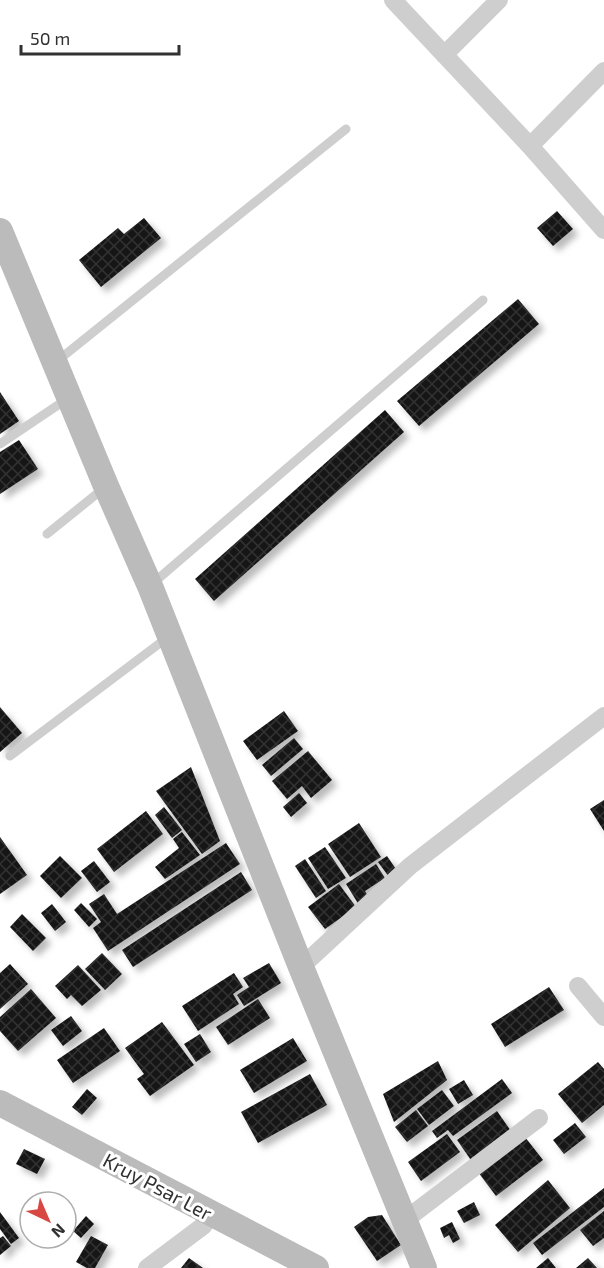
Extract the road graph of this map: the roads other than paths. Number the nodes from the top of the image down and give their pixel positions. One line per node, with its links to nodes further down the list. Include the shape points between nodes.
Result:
1 (393, 0): 3 (street)
2 (499, 0): 3 (street)
3 (444, 55): 6 (street)
4 (604, 71): 6 (street)
5 (346, 129): 10 (lane)
6 (530, 146): 7 (street)
7 (604, 230)
8 (0, 231): 10 (street)
9 (483, 300): 15 (lane)
10 (54, 363): 11 (street)
11 (69, 398): 12 (lane); 13 (street)
12 (0, 444)
13 (106, 486): 14 (lane); 15 (street)
14 (47, 534)
15 (150, 586): 16 (street)
16 (170, 636): 18 (lane); 19 (street)
17 (604, 716): 19 (street, via 410,866)
18 (10, 756)
19 (300, 967): 25 (street)
20 (578, 986): 21 (street)
21 (604, 1017)
22 (0, 1103): 24 (street, Kruy Psar Ler)
23 (539, 1118): 25 (street)
24 (212, 1214): 26 (street, via 203,1226); 27 (street, Kruy Psar Ler)
25 (405, 1220): 28 (street)
26 (147, 1268)
27 (316, 1268)
28 (424, 1268)

